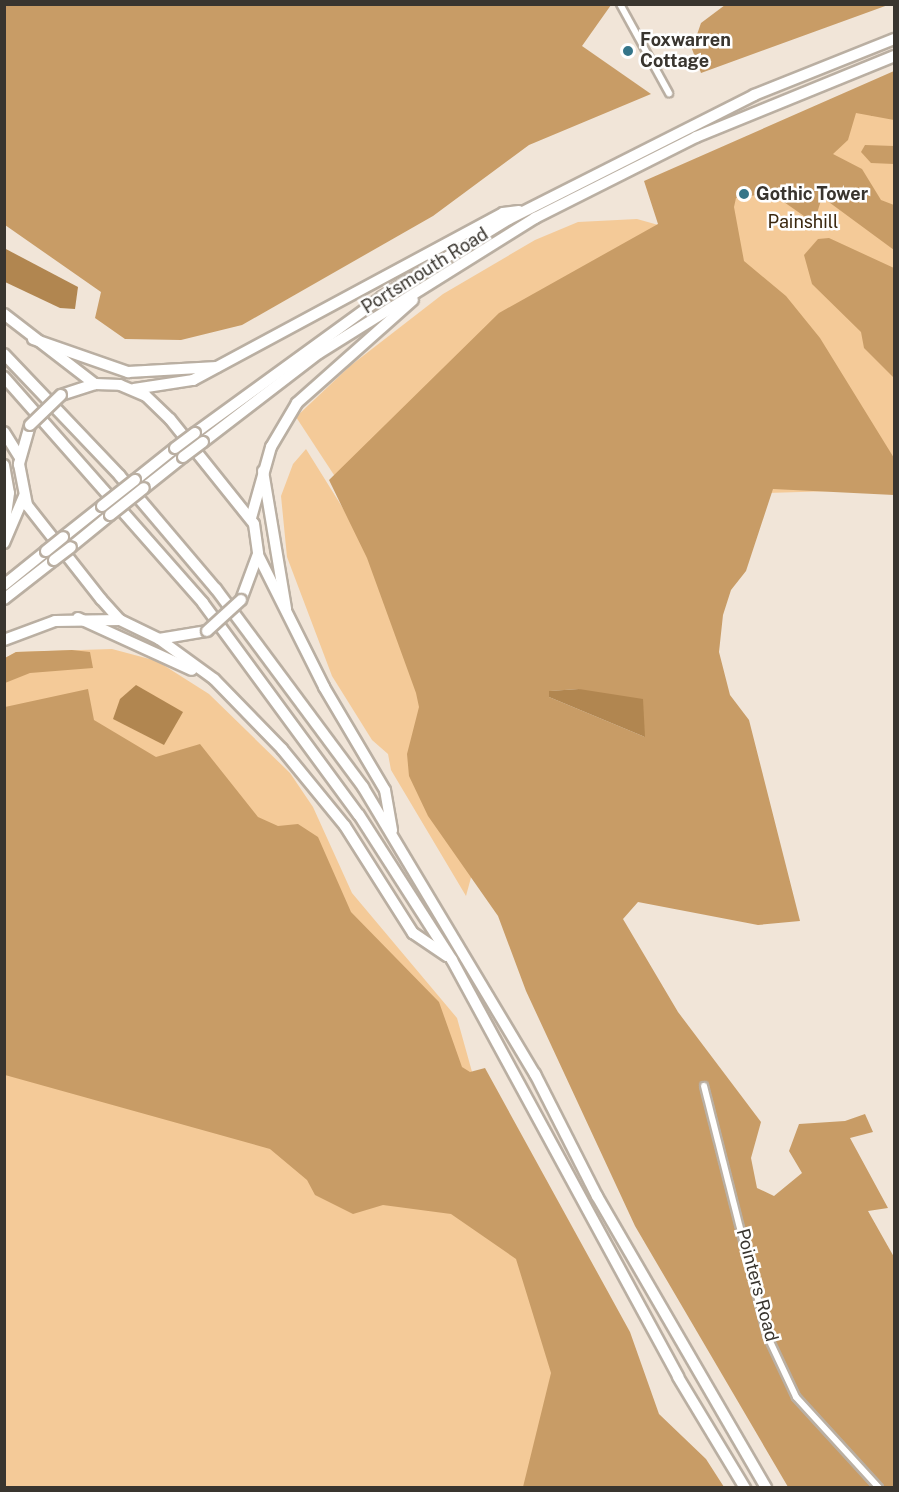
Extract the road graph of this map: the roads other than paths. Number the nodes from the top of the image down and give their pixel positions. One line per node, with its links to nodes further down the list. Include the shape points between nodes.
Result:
1 (620, 4): 4 (street)
2 (894, 39): 5 (highway, Portsmouth Road, via 754,95)
3 (894, 56): 6 (highway, Portsmouth Road, via 784,98 634,166)
4 (669, 93)
5 (526, 210): 10 (highway, via 503,213); 23 (highway, Portsmouth Road, bridge, via 382,297 175,448 63,537)
6 (441, 276): 17 (highway, via 305,394 278,433); 23 (highway, Portsmouth Road, bridge, via 320,353 71,547)
7 (4, 314): 8 (highway)
8 (33, 339): 10 (highway, via 128,372); 12 (highway)
9 (4, 354): 32 (highway, via 120,476 216,589)
10 (217, 367): 13 (highway, via 183,384)
11 (4, 377): 33 (highway, via 203,603 359,815)
12 (95, 384): 13 (highway); 15 (highway, bridge, via 61,395 30,425)
13 (134, 389): 19 (highway, via 164,412)
14 (4, 432): 15 (highway)
15 (19, 456): 18 (highway)
16 (4, 465): 20 (highway, via 9,493)
17 (263, 471): 19 (highway); 26 (highway, via 274,557 288,593)
18 (24, 496): 21 (highway); 28 (highway, via 33,516)
19 (251, 518): 22 (highway)
20 (4, 527)
21 (4, 543)
22 (258, 554): 26 (highway); 29 (highway, bridge, via 241,600 207,631)
23 (50, 555): 24 (highway, Portsmouth Road); 25 (highway, Portsmouth Road)
24 (4, 585)
25 (4, 599)
26 (286, 609): 32 (highway, via 385,790)
27 (78, 618): 28 (highway); 30 (highway, via 30,627); 31 (highway)
28 (120, 620): 29 (highway)
29 (159, 639): 31 (highway)
30 (4, 640)
31 (214, 679): 33 (highway, via 317,789 413,933)
32 (392, 830): 36 (highway)
33 (452, 960): 35 (highway, via 678,1377)
34 (704, 1086): 37 (street, Pointers Road, via 767,1335 796,1397)
35 (745, 1488)
36 (766, 1488)
37 (879, 1488)

